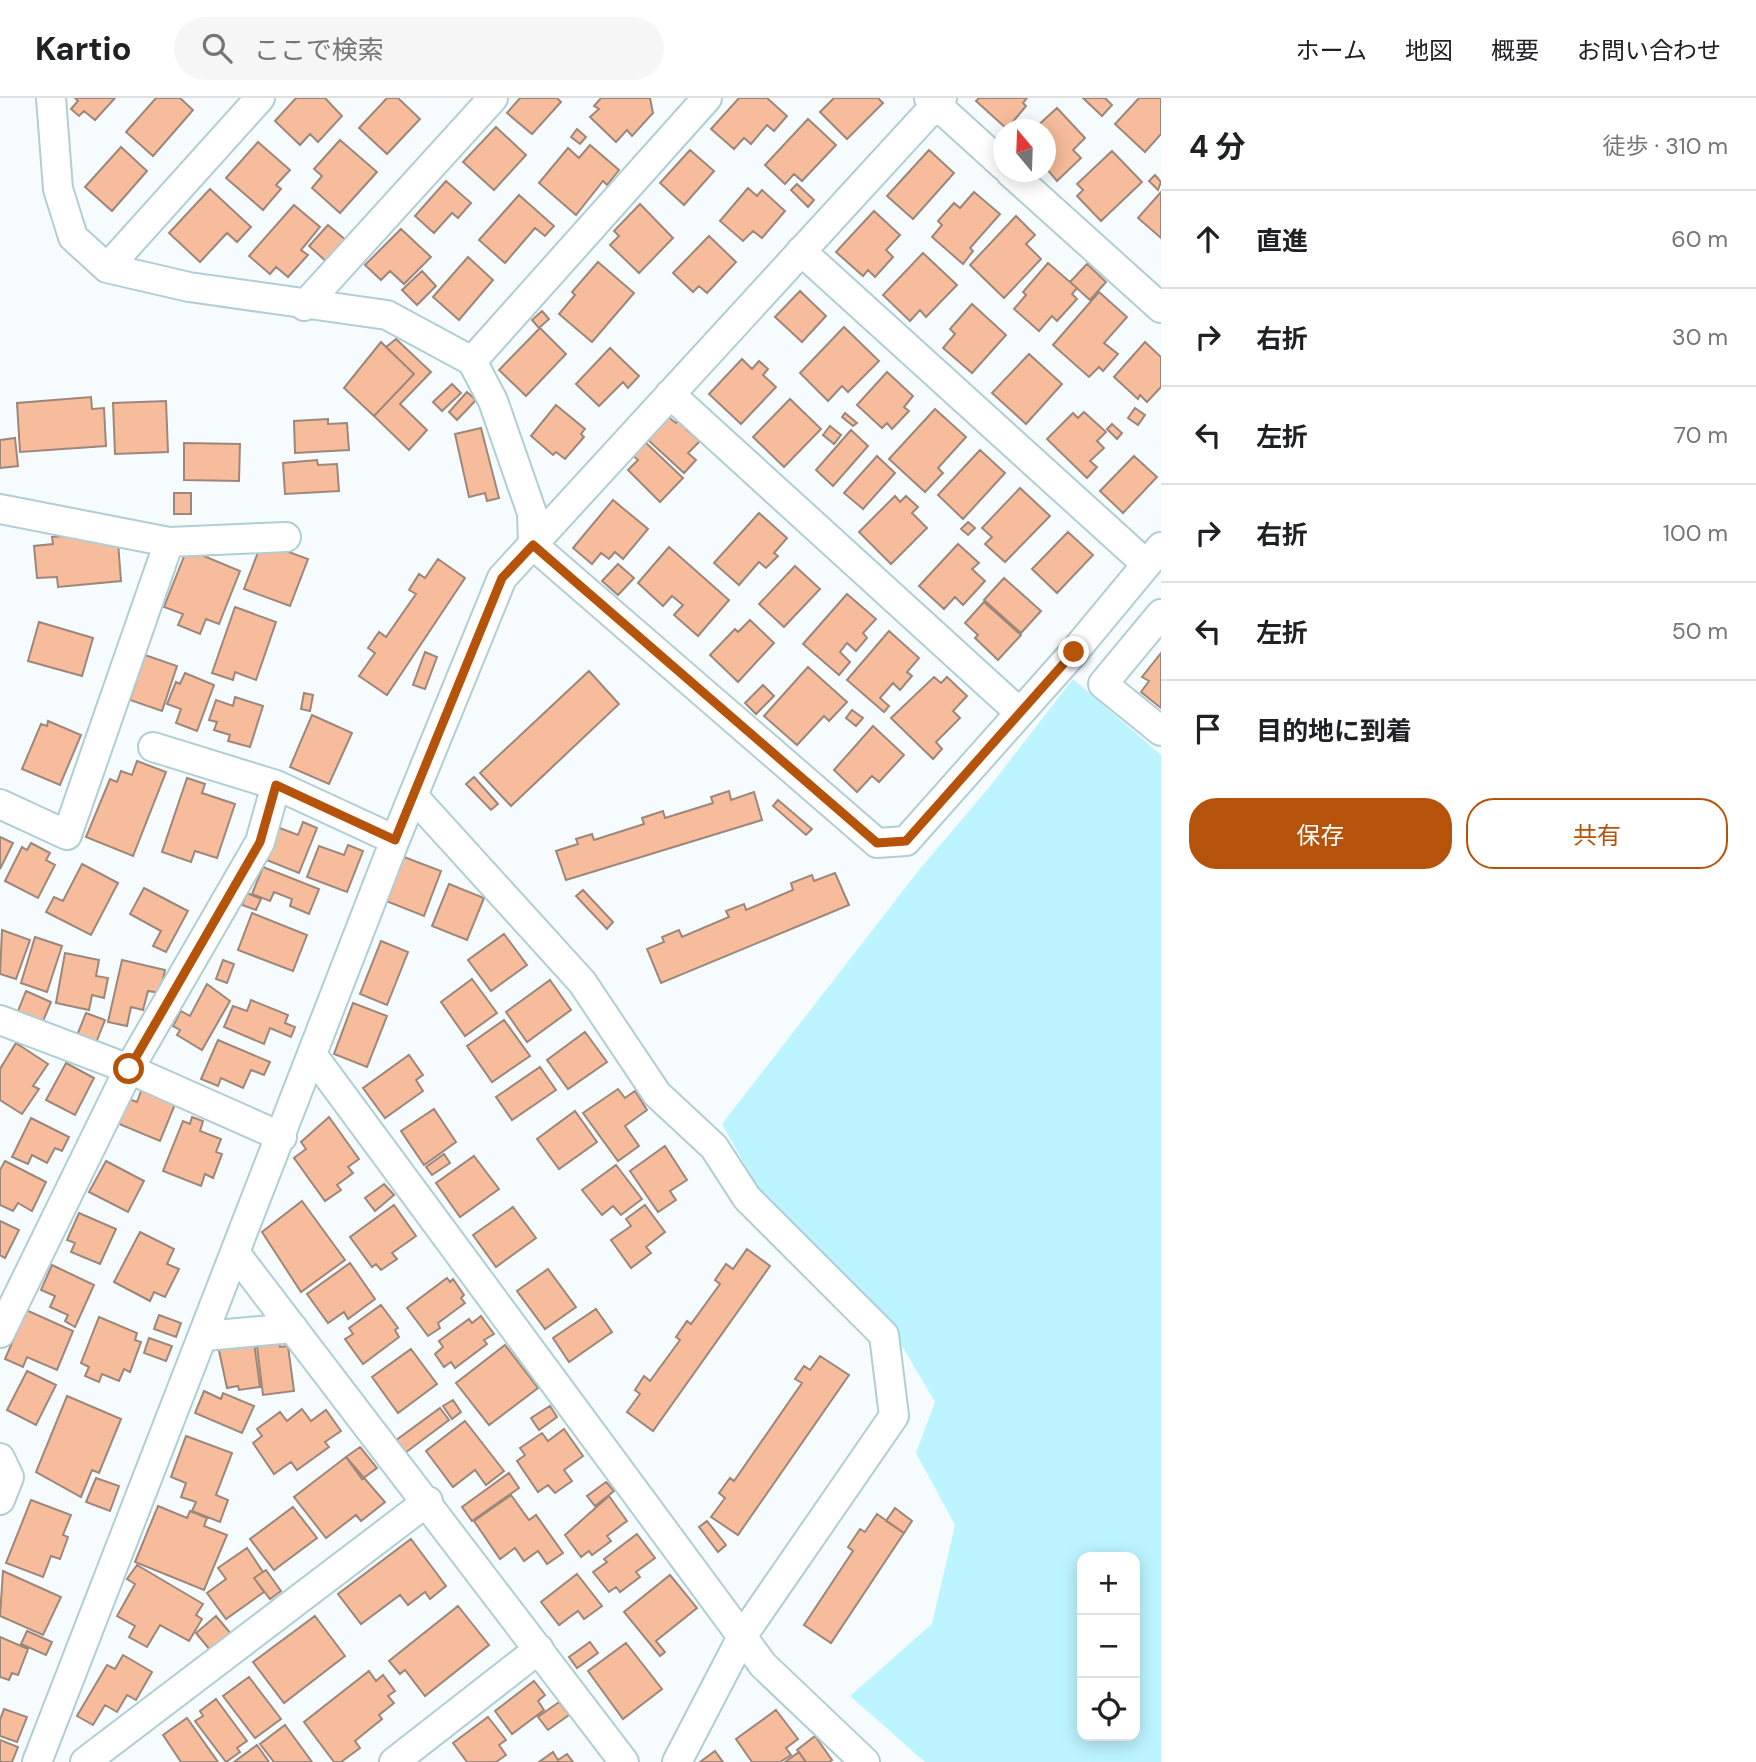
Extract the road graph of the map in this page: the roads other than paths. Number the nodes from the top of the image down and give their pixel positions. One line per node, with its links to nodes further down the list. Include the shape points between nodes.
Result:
1 (51, 98): 9 (street, via 58,189 73,237)
2 (260, 98): 9 (street)
3 (493, 98): 10 (street)
4 (707, 98): 12 (street)
5 (936, 100): 6 (street); 8 (street)
6 (993, 156)
7 (1021, 182): 11 (street)
8 (801, 251): 13 (street); 18 (street)
9 (107, 268): 10 (street)
10 (304, 306): 12 (street, via 387,315)
11 (1161, 308)
12 (472, 361): 17 (street, via 493,401 532,513)
13 (670, 394): 17 (street); 22 (street)
14 (0, 509): 16 (street)
15 (286, 537): 16 (street)
16 (169, 542): 27 (street, via 67,835)
17 (533, 545): 22 (street, via 877,843 906,841); 26 (street, via 502,578)
18 (1153, 555): 20 (street)
19 (1160, 618): 21 (street)
20 (1074, 652): 21 (street); 22 (street)
21 (1121, 661): 23 (street, via 1103,684)
22 (1019, 712)
23 (1161, 731)
24 (153, 747): 25 (street)
25 (276, 785): 28 (street); 31 (street, via 260,842)
26 (413, 796): 28 (street); 40 (street, via 582,982 657,1094 714,1147 747,1198 884,1335 894,1416)
27 (0, 804)
28 (395, 840): 30 (street)
29 (0, 1020): 31 (street)
30 (314, 1057): 32 (street); 40 (street)
31 (129, 1069): 32 (street); 35 (street)
32 (282, 1137): 33 (street)
33 (236, 1254): 34 (street); 36 (street)
34 (293, 1328): 36 (street); 39 (street)
35 (0, 1333)
36 (205, 1336): 42 (street)
37 (0, 1458): 38 (street, via 9,1477)
38 (0, 1500)
39 (428, 1501): 41 (street); 43 (street)
40 (743, 1635): 46 (street); 47 (street, via 763,1665)
41 (539, 1649): 44 (street); 45 (street)
42 (37, 1762)
43 (85, 1762)
44 (394, 1762)
45 (624, 1762)
46 (677, 1762)
47 (865, 1762)

